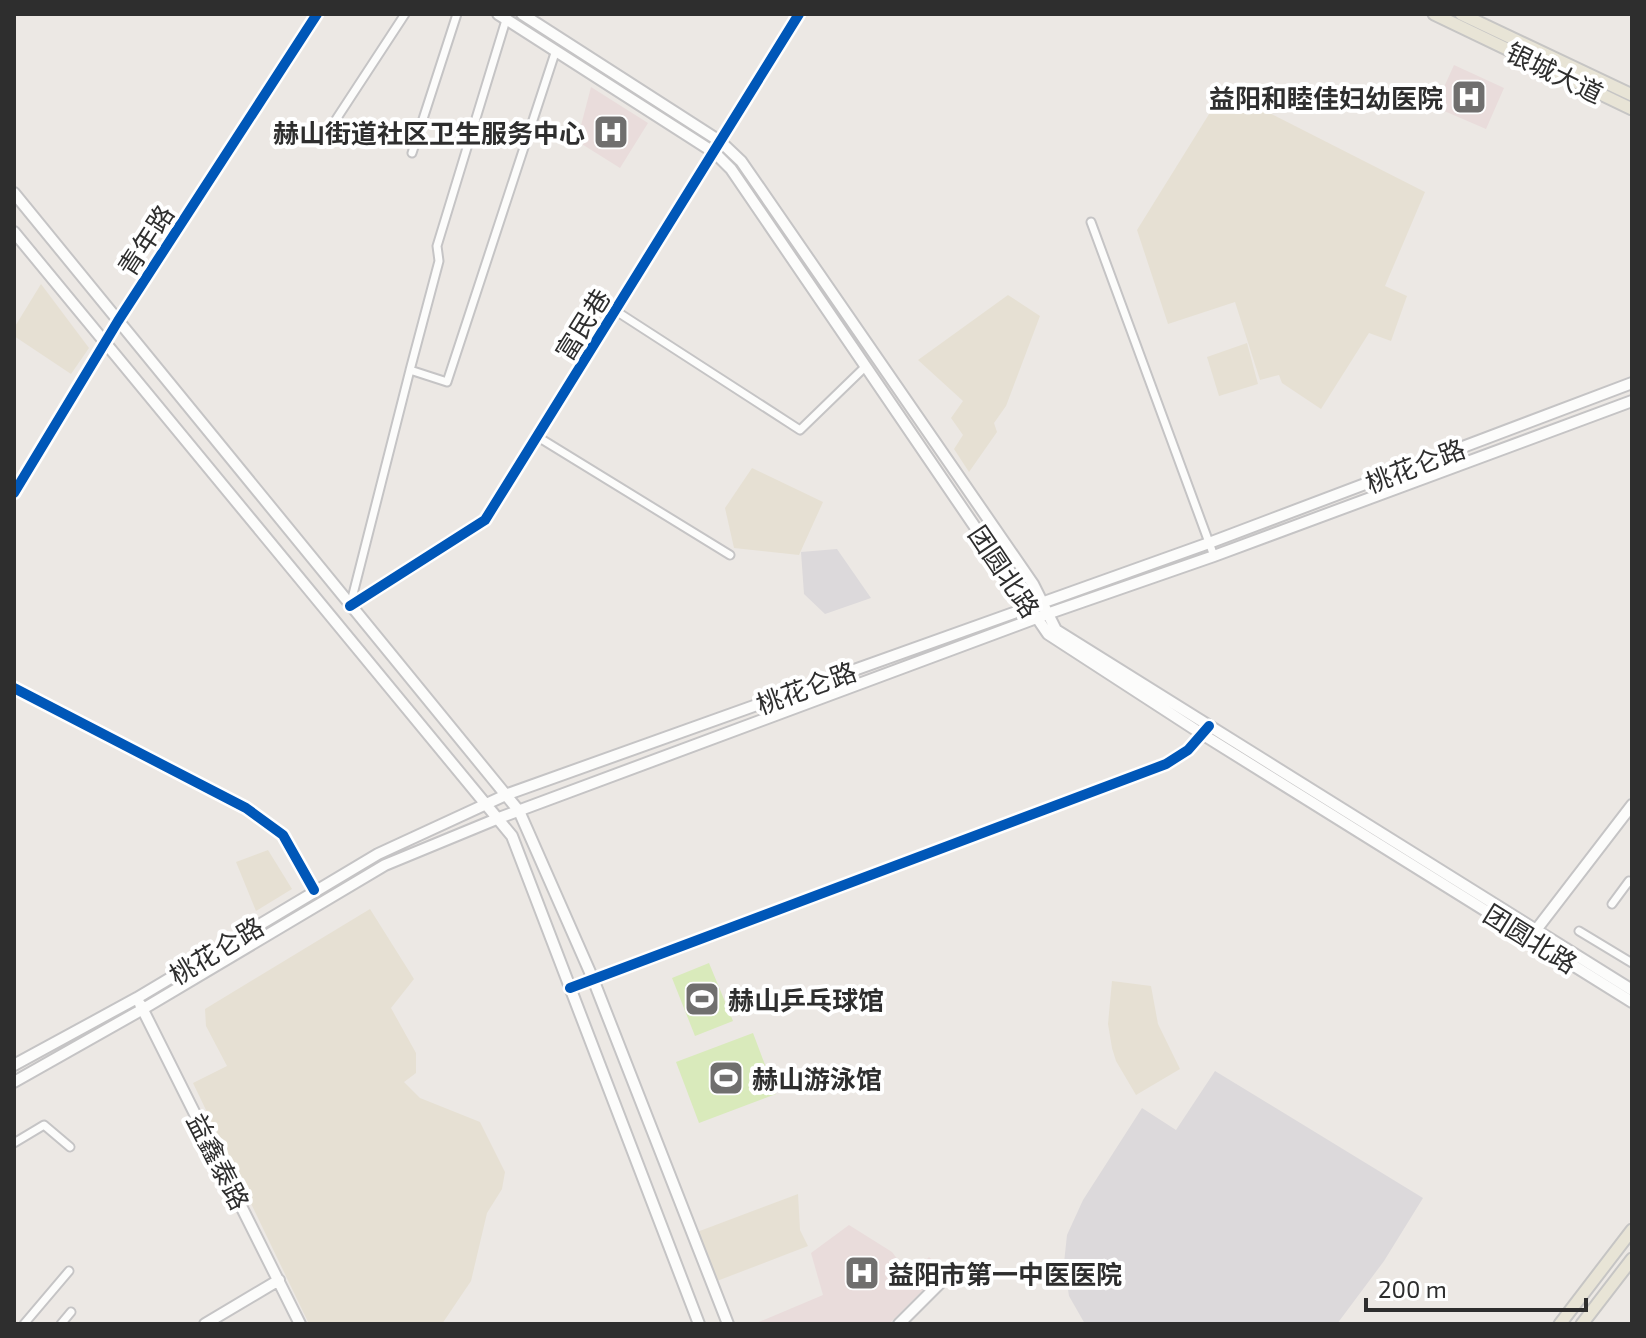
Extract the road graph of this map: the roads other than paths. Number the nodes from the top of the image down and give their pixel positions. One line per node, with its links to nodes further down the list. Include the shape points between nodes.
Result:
1 (317, 14): 20 (main road, 青年路)
2 (405, 14): 12 (street)
3 (457, 14): 14 (street)
4 (522, 14): 13 (main road, 团圆北路)
5 (799, 14): 13 (main road, 富民巷)
6 (1434, 14): 11 (main road, 银城大道)
7 (1461, 14): 10 (main road, 银城大道)
8 (502, 17): 9 (main road, 团圆北路); 23 (street, via 437,246 439,261)
9 (555, 53): 15 (main road, 团圆北路); 23 (street, via 447,382)
10 (1632, 95)
11 (1632, 109)
12 (335, 121)
13 (721, 142): 15 (main road, 富民巷); 31 (main road, 团圆北路, via 741,161)
14 (412, 153)
15 (715, 153): 19 (main road, 富民巷); 22 (main road, 团圆北路)
16 (14, 193): 20 (main road)
17 (1091, 222): 28 (street)
18 (14, 232): 21 (main road)
19 (616, 311): 22 (street, via 800,430); 26 (main road, 富民巷)
20 (118, 321): 21 (main road, 青年路); 32 (main road)
21 (104, 344): 27 (main road, 青年路); 39 (main road)
22 (866, 366): 33 (main road, 团圆北路)
23 (410, 370): 32 (street)
24 (1632, 383): 28 (main road, 桃花仑路)
25 (1632, 401): 30 (main road, 桃花仑路)
26 (538, 437): 29 (street); 32 (main road, 富民巷, via 485,520)
27 (14, 493)
28 (1209, 543): 30 (street); 31 (main road, 桃花仑路)
29 (730, 555)
30 (1214, 556): 34 (main road, 桃花仑路)
31 (1042, 601): 33 (main road, 桃花仑路); 34 (main road, 团圆北路)
32 (350, 606): 38 (main road)
33 (1030, 607): 35 (main road, 团圆北路); 38 (main road, 桃花仑路)
34 (1047, 614): 35 (main road, 桃花仑路); 37 (main road, 团圆北路, via 1056,630)
35 (1036, 619): 37 (main road, 团圆北路, via 1048,634); 41 (main road, 桃花仑路)
36 (14, 688): 44 (street, via 246,808 283,835)
37 (1206, 730): 46 (main road, 团圆北路); 49 (main road, via 1166,764); 53 (main road, 团圆北路)
38 (508, 794): 39 (main road, 桃花仑路); 41 (main road)
39 (487, 803): 42 (main road); 44 (main road, 桃花仑路)
40 (1632, 805): 46 (main road)
41 (519, 811): 42 (main road, 桃花仑路); 49 (main road)
42 (499, 818): 50 (main road, via 512,836); 54 (main road, 桃花仑路, via 385,865)
43 (1632, 883): 45 (street)
44 (314, 890): 52 (main road, 桃花仑路)
45 (1612, 904)
46 (1536, 930): 51 (main road, 团圆北路)
47 (1579, 931): 48 (street)
48 (1632, 963)
49 (593, 979): 50 (main road); 70 (main road)
50 (570, 988): 69 (main road)
51 (1632, 990)
52 (137, 998): 54 (main road, 益鑫泰路); 55 (main road, 桃花仑路)
53 (1632, 1002)
54 (143, 1009): 56 (main road, 桃花仑路); 62 (main road, 益鑫泰路)
55 (14, 1065)
56 (14, 1082)
57 (14, 1143): 58 (street, via 44,1125)
58 (70, 1147)
59 (1632, 1230): 72 (main road)
60 (1632, 1259): 73 (main road)
61 (69, 1271): 65 (street)
62 (279, 1280): 67 (main road); 68 (main road, 益鑫泰路)
63 (940, 1283): 71 (main road)
64 (71, 1312): 66 (street)
65 (28, 1323)
66 (61, 1324)
67 (205, 1324)
68 (300, 1324)
69 (699, 1324)
70 (728, 1324)
71 (899, 1324)
72 (1560, 1324)
73 (1582, 1324)

